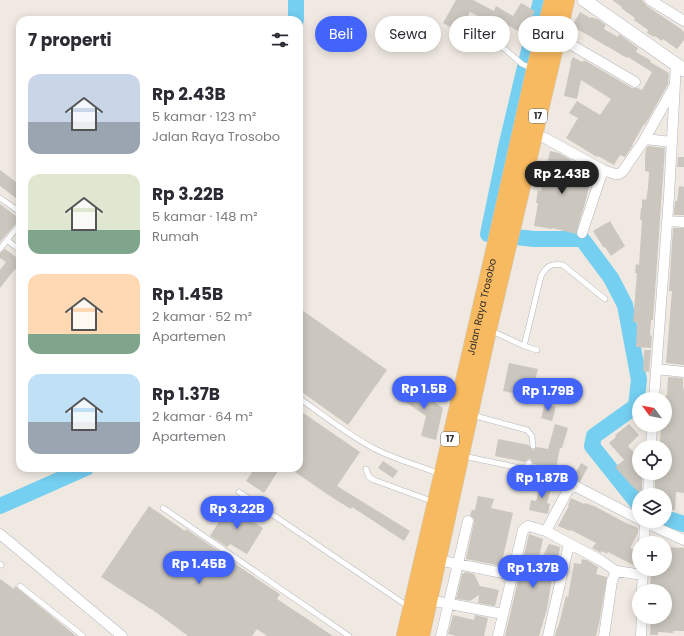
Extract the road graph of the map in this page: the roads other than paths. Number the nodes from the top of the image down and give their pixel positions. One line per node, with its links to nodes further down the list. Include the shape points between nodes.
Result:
1 (552, 0): 10 (highway, Jalan Raya Trosobo / 17)
2 (566, 0): 5 (highway, Jalan Raya Trosobo / 17)
3 (584, 0): 11 (street)
4 (650, 0): 6 (street)
5 (563, 16)
6 (684, 21)
7 (578, 49): 12 (street)
8 (509, 52): 10 (lane)
9 (554, 52): 14 (highway, Jalan Raya Trosobo / 17)
10 (530, 67): 24 (highway, Jalan Raya Trosobo / 17)
11 (680, 67): 13 (street)
12 (635, 82)
13 (675, 85): 15 (street); 16 (street)
14 (534, 133): 17 (street); 24 (highway, Jalan Raya Trosobo / 17)
15 (645, 139): 16 (street); 17 (street, via 619,174)
16 (672, 142): 20 (street)
17 (603, 170): 23 (street)
18 (0, 198): 19 (lane)
19 (16, 209)
20 (667, 221): 21 (street); 32 (street)
21 (684, 222)
22 (16, 229): 25 (lane)
23 (582, 233)
24 (504, 238): 29 (highway, Jalan Raya Trosobo / 17); 41 (highway, Jalan Raya Trosobo / 17)
25 (7, 240): 26 (lane); 27 (lane)
26 (16, 247)
27 (0, 249)
28 (605, 298): 30 (lane, via 563,265 550,265 541,276)
29 (488, 330): 30 (lane); 36 (highway, Jalan Raya Trosobo / 17)
30 (524, 346): 31 (lane)
31 (537, 350)
32 (656, 369): 33 (street); 34 (street)
33 (684, 372)
34 (654, 392)
35 (303, 401): 41 (lane, via 373,448)
36 (470, 414): 37 (lane, via 527,430 532,436); 38 (highway, Jalan Raya Trosobo / 17)
37 (533, 446)
38 (461, 455): 39 (lane, via 520,468 526,467); 52 (highway, Jalan Raya Trosobo / 17)
39 (529, 463)
40 (366, 469): 43 (lane, via 369,477 374,480)
41 (442, 475): 43 (highway, Jalan Raya Trosobo / 17)
42 (239, 492): 60 (lane)
43 (436, 503): 60 (highway, Jalan Raya Trosobo / 17)
44 (162, 508): 65 (lane)
45 (632, 515): 48 (street, via 575,486 568,490)
46 (468, 521): 53 (street)
47 (658, 528): 50 (street)
48 (546, 532): 51 (street); 56 (street, via 525,527)
49 (2, 539): 64 (street)
50 (684, 540)
51 (569, 544): 54 (street); 70 (street)
52 (438, 560): 53 (street); 58 (highway, Jalan Raya Trosobo / 17)
53 (458, 564): 56 (street); 59 (street)
54 (616, 571): 55 (street); 71 (street, via 612,581)
55 (632, 572)
56 (512, 575): 61 (street)
57 (20, 586): 63 (lane)
58 (429, 600): 59 (street); 67 (highway, Jalan Raya Trosobo / 17)
59 (449, 605): 61 (street); 68 (street)
60 (412, 610): 66 (highway, Jalan Raya Trosobo / 17)
61 (503, 614): 69 (street)
62 (642, 624): 72 (street)
63 (84, 636)
64 (122, 636)
65 (349, 636)
66 (405, 636)
67 (421, 636)
68 (441, 636)
69 (498, 636)
70 (548, 636)
71 (604, 636)
72 (641, 636)

